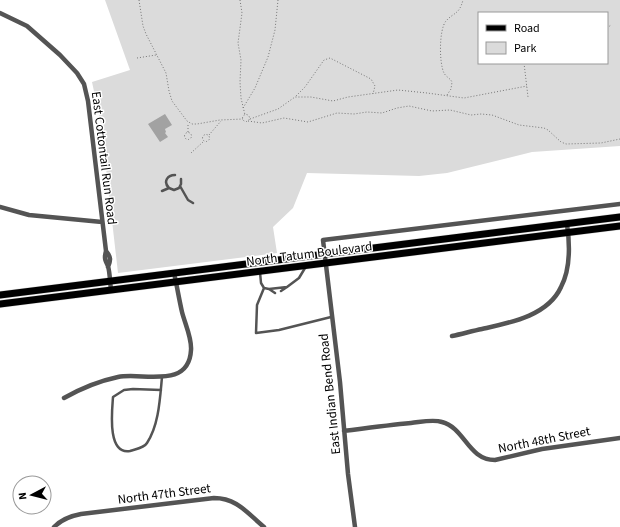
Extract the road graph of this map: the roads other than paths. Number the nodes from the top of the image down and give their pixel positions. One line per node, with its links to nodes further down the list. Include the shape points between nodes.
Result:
1 (0, 13): 11 (street, East Cottontail Run Road, via 27,26 60,55 84,84)
2 (175, 175): 5 (lane, via 170,175 167,179 166,184)
3 (181, 179): 4 (lane)
4 (180, 186): 5 (lane, via 176,190); 7 (lane, via 188,200)
5 (169, 188): 6 (lane)
6 (162, 191)
7 (193, 203)
8 (620, 204): 15 (street, North Tatum Boulevard, via 323,240)
9 (0, 207): 11 (street, via 28,215)
10 (620, 217): 12 (main road, North Tatum Boulevard)
11 (102, 222): 19 (street, East Cottontail Run Road, via 106,251 104,262 108,267)
12 (567, 224): 14 (street); 15 (main road, North Tatum Boulevard)
13 (620, 226): 14 (main road, North Tatum Boulevard)
14 (568, 233): 15 (main road, North Tatum Boulevard); 30 (street, via 567,272 561,288 550,302 541,309 512,322)
15 (325, 259): 16 (main road, North Tatum Boulevard); 18 (main road, North Tatum Boulevard); 29 (street, East Indian Bend Road)
16 (306, 265): 17 (main road, North Tatum Boulevard); 21 (lane, via 299,278)
17 (260, 271): 20 (main road, North Tatum Boulevard); 22 (lane)
18 (174, 273): 19 (main road, North Tatum Boulevard); 20 (street)
19 (110, 281): 24 (street, East Cottontail Run Road); 27 (main road, North Tatum Boulevard)
20 (176, 282): 24 (main road, North Tatum Boulevard); 31 (street, via 191,349 188,363 181,372)
21 (287, 287): 23 (lane); 25 (lane)
22 (264, 288): 23 (lane); 29 (lane, via 257,305 256,333 280,330)
23 (269, 289): 26 (lane)
24 (111, 290): 28 (main road, North Tatum Boulevard)
25 (281, 291)
26 (275, 293)
27 (0, 295)
28 (0, 304)
29 (332, 317): 34 (street, East Indian Bend Road)
30 (452, 336)
31 (162, 377): 32 (lane); 33 (street, via 120,377 105,380)
32 (161, 390): 32 (lane, via 154,430 146,445 128,451 119,449 113,434 113,397 124,390)
33 (64, 398)
34 (344, 431): 35 (street, North 48th Street, via 443,422 456,431 479,457 490,460 542,449); 38 (street, East Indian Bend Road)
35 (620, 438)
36 (54, 527): 37 (street, North 47th Street, via 58,522 81,514 214,498 224,498 236,503)
37 (264, 527)
38 (355, 527)

